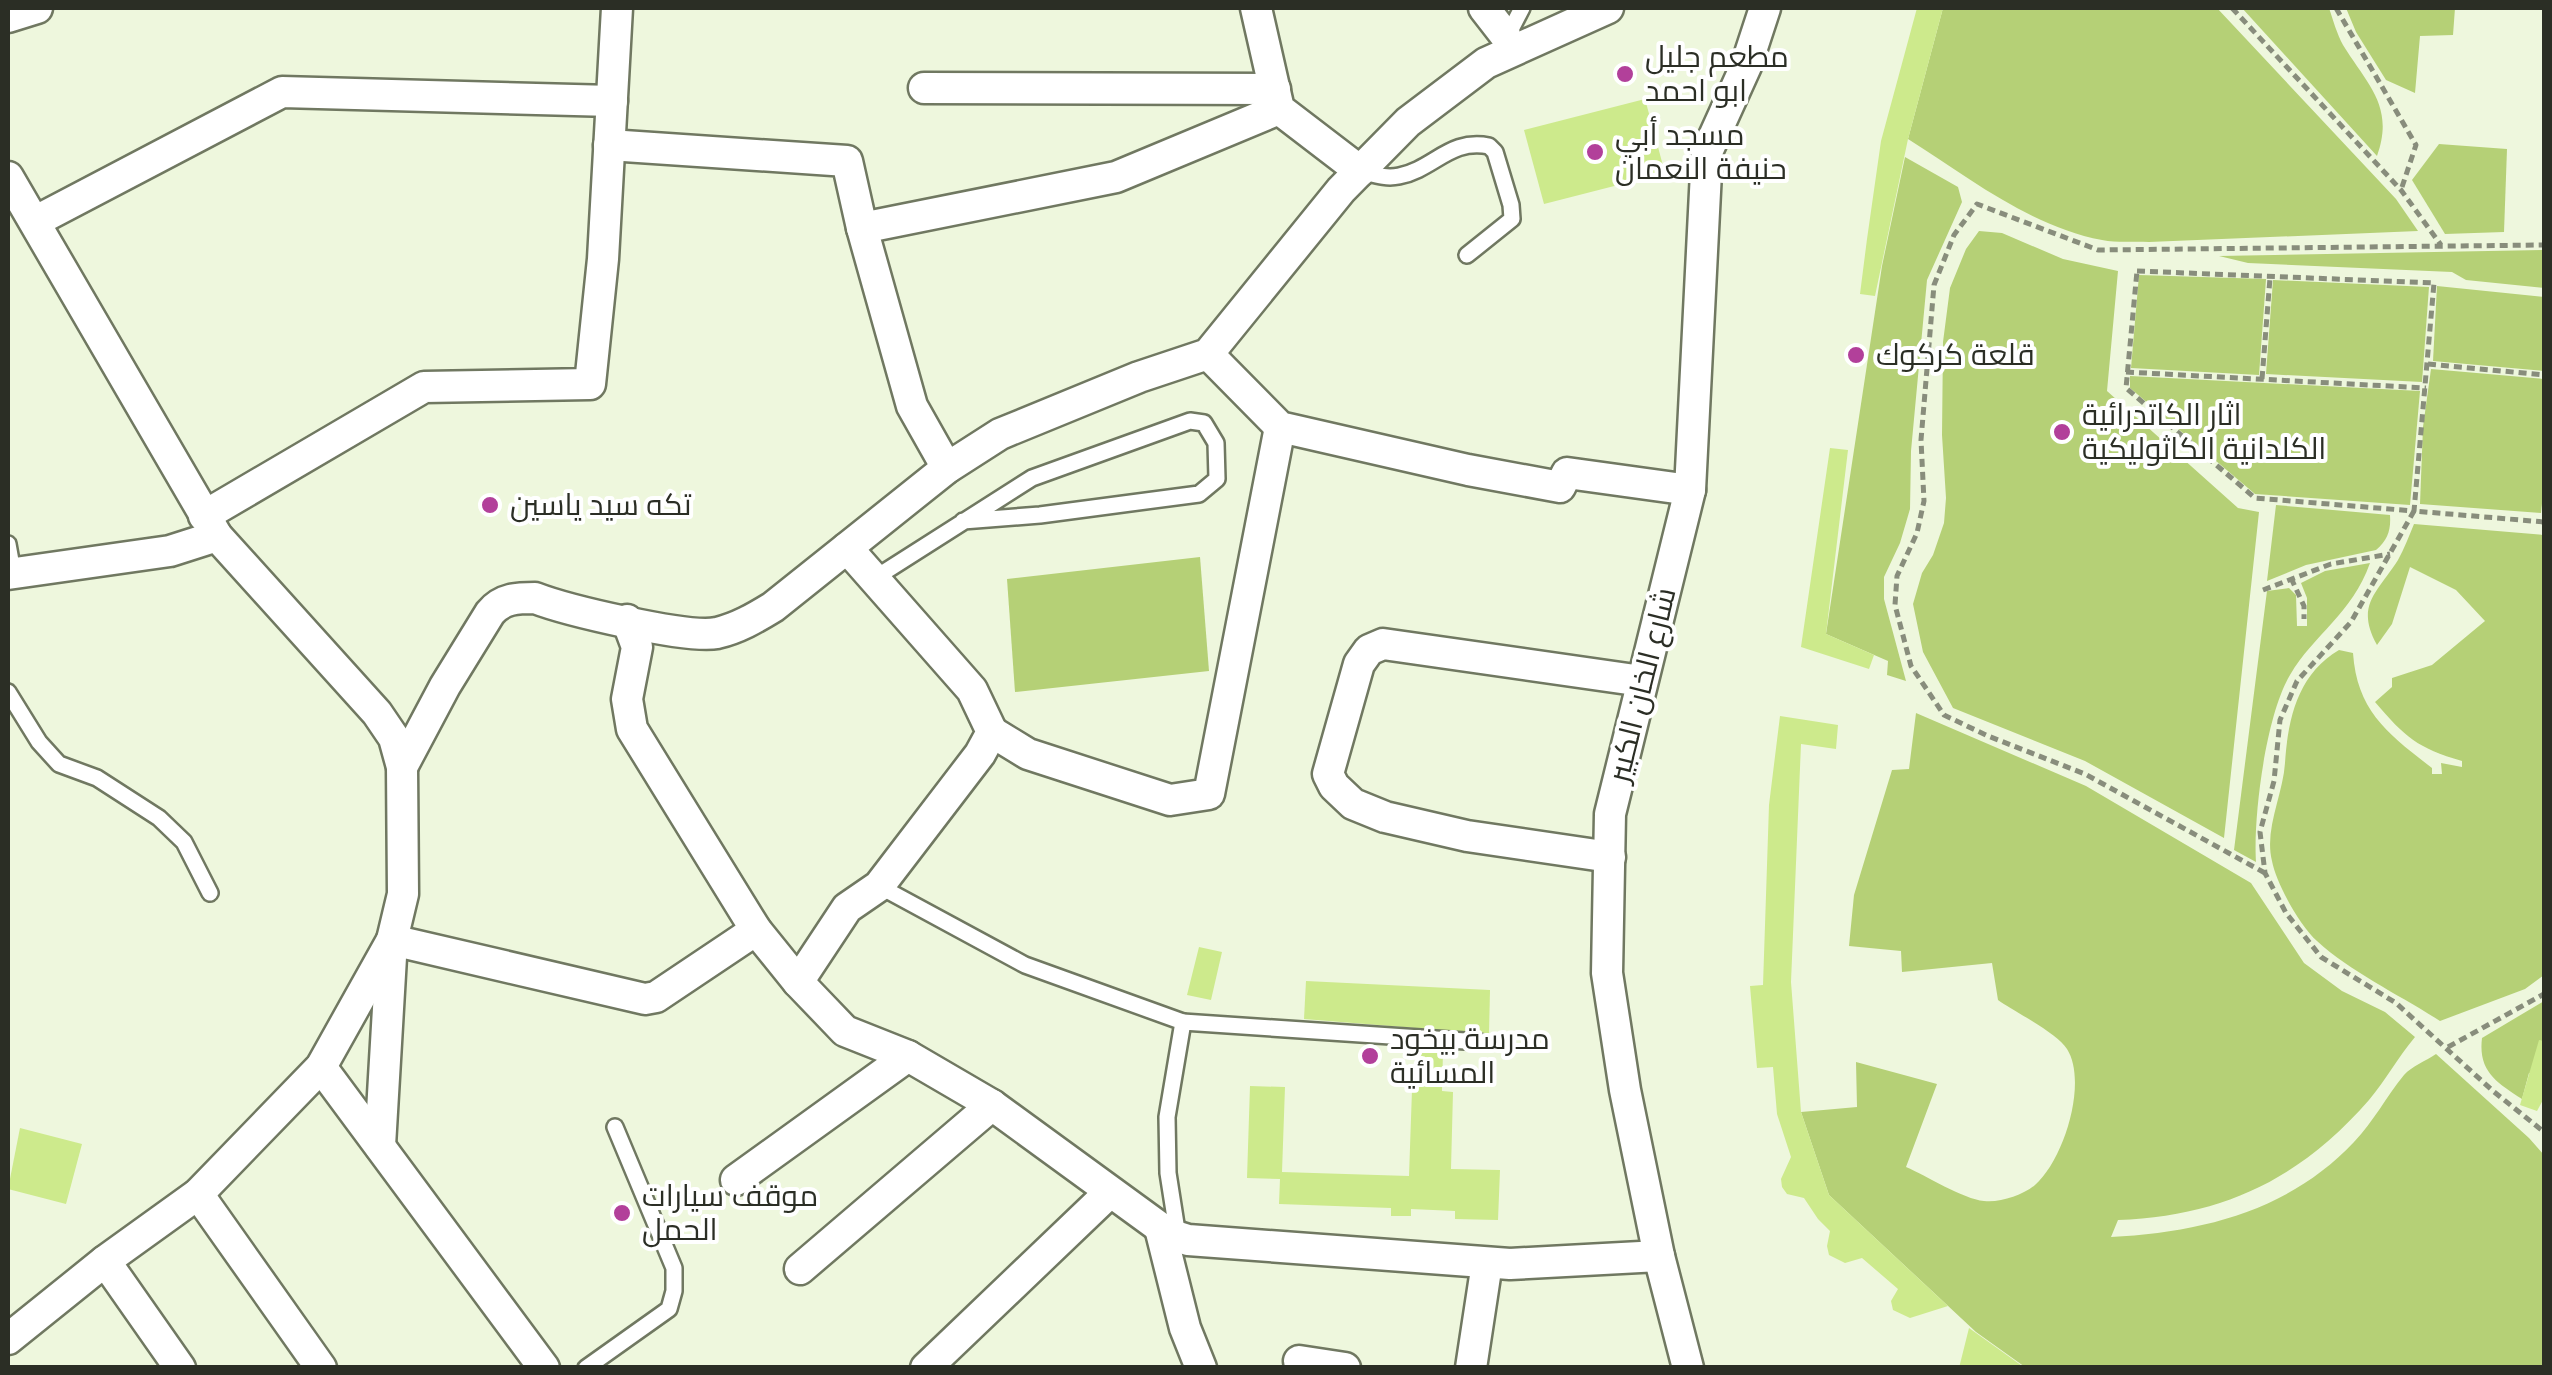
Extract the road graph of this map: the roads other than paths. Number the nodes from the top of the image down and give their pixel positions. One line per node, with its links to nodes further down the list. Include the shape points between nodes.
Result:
1 (37, 8): 8 (street)
2 (617, 8): 12 (street)
3 (1256, 8): 11 (street)
4 (1484, 8): 9 (street)
5 (1522, 8): 9 (lane)
6 (1608, 8): 9 (street)
7 (1765, 8): 22 (street, شارع الخان الكبير, via 1707,152)
8 (8, 16)
9 (1508, 45): 14 (street, via 1388,140)
10 (924, 88): 11 (street)
11 (1277, 99): 14 (street); 17 (street, via 1116,177)
12 (612, 102): 13 (street); 16 (street, via 282,92)
13 (610, 145): 17 (street, via 847,161); 24 (street, via 590,384 424,386)
14 (1360, 171): 18 (lane, via 1403,176 1464,144 1489,146 1512,219); 19 (street)
15 (8, 177): 16 (street)
16 (36, 221): 24 (street)
17 (862, 228): 21 (street, via 912,406)
18 (1467, 254)
19 (1208, 354): 20 (street); 21 (street, via 1056,409)
20 (1280, 427): 22 (street, via 1560,487 1567,474); 31 (street, via 1209,794 1170,800 1028,754)
21 (947, 468): 25 (street)
22 (1690, 490): 29 (street, شارع الخان الكبير)
23 (963, 521): 23 (lane, via 1032,478 1190,420 1204,423 1216,443 1217,479 1199,494); 27 (lane)
24 (210, 526): 26 (street, via 170,551); 32 (street, via 386,724)
25 (847, 548): 27 (street); 28 (street, via 773,607 733,628 689,634)
26 (9, 563)
27 (875, 578): 31 (street, via 972,690)
28 (628, 620): 32 (street, via 535,598 499,604); 36 (street, via 637,647 628,720)
29 (1642, 681): 33 (street, شارع الخان الكبير, via 1610,814); 33 (street, via 1382,644 1360,664 1328,774 1353,804 1384,817)
30 (8, 692): 35 (lane, via 60,764 98,778 184,842)
31 (992, 732): 34 (street)
32 (402, 767): 37 (street, via 403,894)
33 (1610, 857): 50 (street, شارع الخان الكبير, via 1607,973)
34 (879, 886): 38 (street, via 847,908); 39 (lane, via 1025,965)
35 (210, 893)
36 (756, 930): 37 (street, via 645,999); 38 (street)
37 (392, 940): 42 (street); 45 (street)
38 (798, 982): 41 (street, via 844,1032)
39 (1183, 1022): 40 (lane); 49 (lane, via 1166,1117)
40 (1480, 1042)
41 (908, 1056): 43 (street); 46 (street)
42 (322, 1066): 45 (street); 48 (street)
43 (992, 1105): 47 (street); 53 (street)
44 (615, 1127): 60 (lane, via 674,1268 674,1290 668,1308)
45 (380, 1146): 59 (street)
46 (736, 1180)
47 (1109, 1193): 49 (street); 61 (street)
48 (198, 1194): 51 (street); 58 (street)
49 (1169, 1232): 52 (street); 56 (street)
50 (1659, 1256): 52 (street); 64 (street, شارع الخان الكبير)
51 (105, 1261): 54 (street); 57 (street)
52 (1487, 1263): 63 (street)
53 (800, 1269)
54 (8, 1340)
55 (1299, 1361): 62 (street)
56 (1196, 1366)
57 (180, 1368)
58 (321, 1368)
59 (544, 1368)
60 (586, 1368)
61 (926, 1368)
62 (1345, 1368)
63 (1470, 1368)
64 (1688, 1368)

